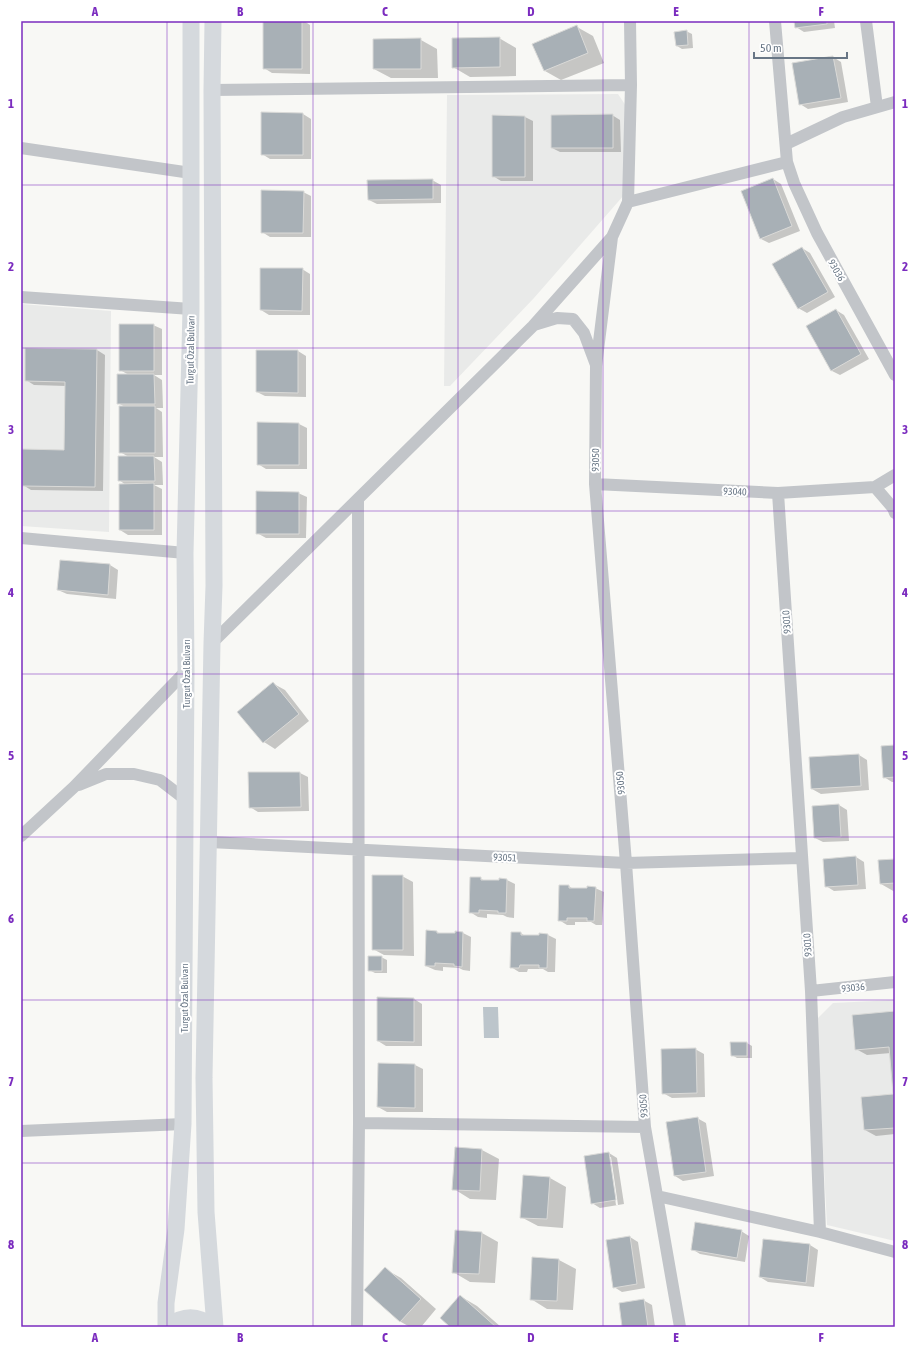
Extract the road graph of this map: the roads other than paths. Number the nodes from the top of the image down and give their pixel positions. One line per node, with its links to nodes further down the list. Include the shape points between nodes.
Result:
1 (191, 21): 13 (main road, Turgut Özal Bulvarı)
2 (213, 21): 7 (main road, Turgut Özal Bulvarı)
3 (630, 21): 6 (street)
4 (775, 21): 10 (street, 93036)
5 (866, 21): 9 (street)
6 (632, 85): 7 (street); 14 (street)
7 (212, 90): 29 (main road, Turgut Özal Bulvarı)
8 (895, 102): 9 (street)
9 (877, 107): 10 (street, via 843,117)
10 (786, 144): 12 (street, 93036)
11 (21, 148): 13 (street)
12 (787, 162): 14 (street); 20 (street, 93036, via 817,233)
13 (191, 174): 17 (main road, Turgut Özal Bulvarı)
14 (628, 202): 15 (street)
15 (612, 237): 18 (street); 19 (street, 93050)
16 (21, 297): 17 (street)
17 (191, 310): 28 (main road, Turgut Özal Bulvarı)
18 (533, 326): 19 (street, via 557,318 573,319 584,333); 25 (street)
19 (596, 366): 22 (street, 93050)
20 (895, 375)
21 (895, 475): 23 (street)
22 (595, 484): 24 (street, 93040); 37 (street, 93050)
23 (875, 487): 24 (street, 93040); 26 (street)
24 (778, 493): 36 (street, 93010)
25 (358, 499): 29 (street); 35 (street)
26 (895, 513)
27 (21, 538): 28 (street)
28 (185, 553): 30 (main road, Turgut Özal Bulvarı)
29 (212, 643): 34 (main road, Turgut Özal Bulvarı)
30 (186, 671): 31 (street); 32 (main road, Turgut Özal Bulvarı)
31 (74, 786): 32 (street, via 106,774 134,774 160,780); 33 (street)
32 (186, 800): 41 (main road, Turgut Özal Bulvarı)
33 (21, 836)
34 (209, 842): 35 (street, 93051); 48 (main road, Turgut Özal Bulvarı, via 204,1078 206,1212)
35 (359, 850): 37 (street, 93051); 40 (street)
36 (801, 858): 37 (street, 93051); 39 (street, 93010)
37 (626, 863): 42 (street, 93050)
38 (895, 982): 39 (street, 93036)
39 (811, 991): 45 (street, 93010)
40 (359, 1123): 42 (street); 49 (street)
41 (183, 1124): 43 (street); 47 (main road, Turgut Özal Bulvarı, via 176,1228 166,1303)
42 (644, 1127): 44 (street, 93050)
43 (21, 1130)
44 (657, 1196): 45 (street); 50 (street, 93050)
45 (820, 1232): 46 (street)
46 (895, 1252)
47 (167, 1327): 48 (main road, Turgut Özal Bulvarı, via 175,1321 197,1318)
48 (214, 1327)
49 (356, 1327)
50 (680, 1327)

